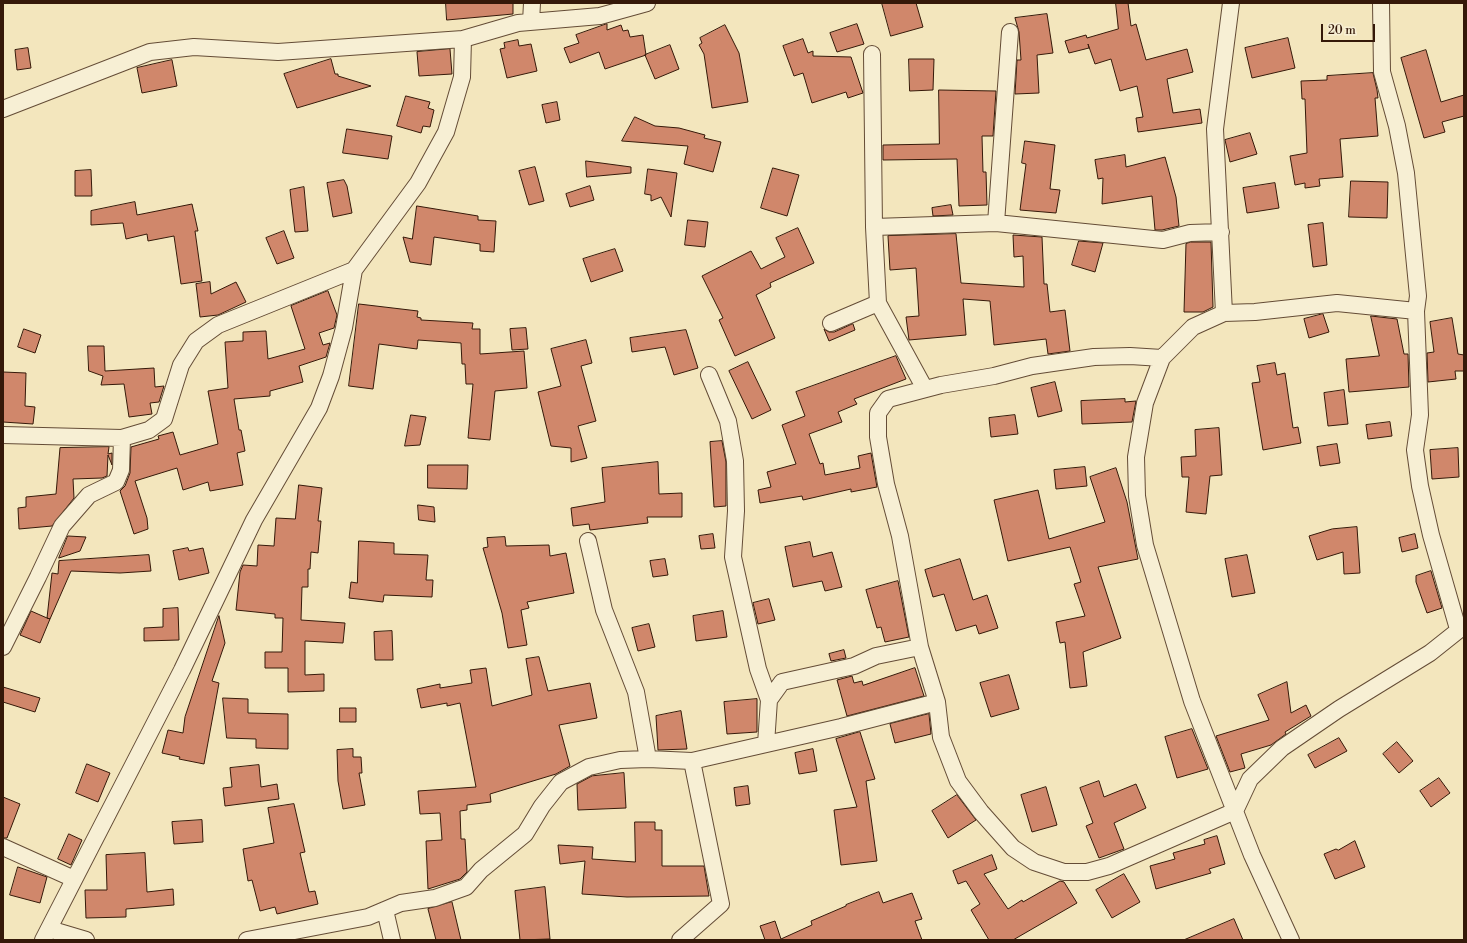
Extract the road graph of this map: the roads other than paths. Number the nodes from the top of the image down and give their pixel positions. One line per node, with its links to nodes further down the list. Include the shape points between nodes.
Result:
1 (532, 3): 5 (street)
2 (647, 3): 5 (street, via 600,16)
3 (1231, 3): 12 (street, via 1215,129)
4 (1381, 3): 15 (street, via 1382,72 1397,126 1406,174 1418,296)
5 (531, 22): 7 (street, via 518,23)
6 (1010, 32): 10 (street)
7 (463, 38): 9 (street, via 278,52 194,47 150,52); 13 (street, via 462,77 446,132 418,183)
8 (872, 54): 11 (street)
9 (3, 109)
10 (996, 223): 11 (street); 12 (street, via 1163,240 1190,233)
11 (874, 227): 14 (street)
12 (1221, 232): 16 (street)
13 (354, 270): 22 (street, via 218,325 196,341 181,365 164,419 149,430); 34 (street, via 344,328 319,408 254,520 182,670)
14 (878, 303): 17 (street); 20 (street)
15 (1416, 311): 16 (street, via 1337,303); 24 (street, via 1420,415 1415,450 1419,479 1431,535)
16 (1224, 312): 18 (street, via 1193,327)
17 (831, 323)
18 (1162, 358): 20 (street, via 1094,356 1032,366); 32 (street, via 1145,403 1136,457 1137,496 1145,545 1192,701)
19 (709, 375): 27 (street, via 728,421 735,461 736,511 733,556 758,669)
20 (925, 390): 26 (street, via 888,399 878,413 878,437 886,484 900,536)
21 (3, 435): 22 (street)
22 (122, 438): 25 (street, via 121,470 116,482 89,495 62,526)
23 (588, 541): 30 (street, via 604,610 636,692)
24 (1461, 628): 32 (street, via 1430,653 1339,708 1282,748 1250,779)
25 (3, 647)
26 (920, 647): 27 (street, via 876,656 854,666 782,682); 28 (street)
27 (770, 700): 29 (street)
28 (937, 702): 29 (street); 32 (street, via 941,736 958,781 1013,848 1034,862 1064,872 1087,872 1109,866)
29 (766, 744): 31 (street)
30 (648, 759): 31 (street); 35 (street, via 620,760 589,767 562,782 542,806 525,834 481,870 466,887 435,898 401,903)
31 (692, 761): 40 (street, via 721,904)
32 (1235, 811): 41 (street)
33 (3, 847): 34 (street)
34 (74, 879): 36 (street)
35 (385, 910): 38 (street, via 368,917); 39 (street)
36 (46, 934): 37 (street)
37 (86, 940)
38 (247, 940)
39 (392, 940)
40 (680, 940)
41 (1291, 940)

